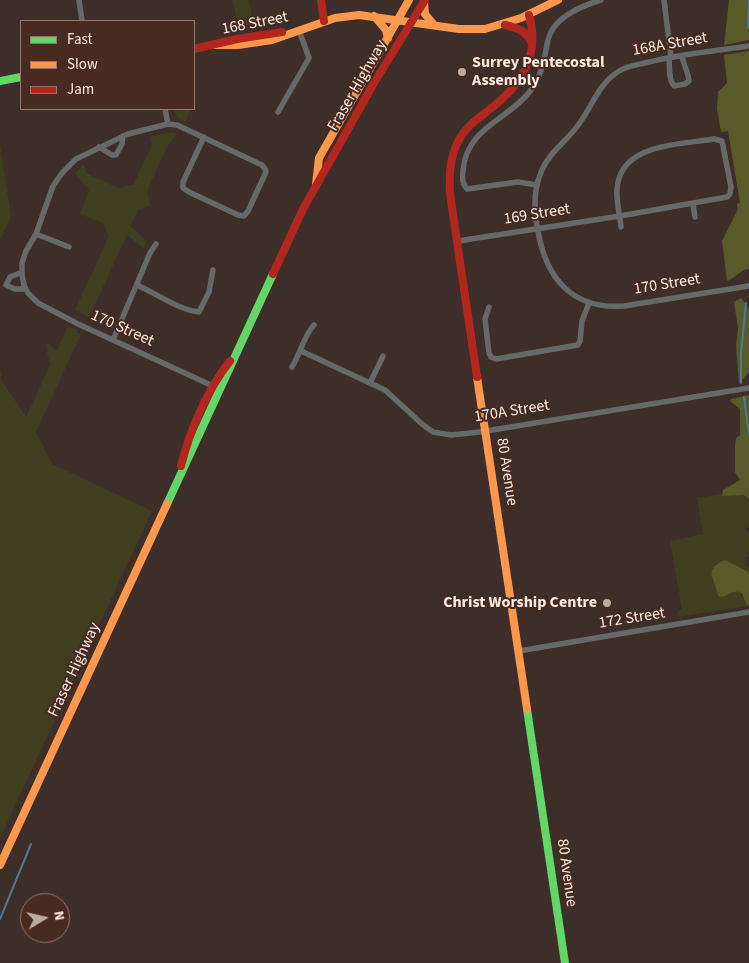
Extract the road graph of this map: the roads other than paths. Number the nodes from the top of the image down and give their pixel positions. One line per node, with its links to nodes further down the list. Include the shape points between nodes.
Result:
1 (79, 0): 10 (street)
2 (321, 0): 12 (main road)
3 (409, 0): 11 (main road, Fraser Highway)
4 (425, 0): 13 (main road, Fraser Highway); 15 (main road, via 423,11)
5 (558, 0): 8 (main road, 168 Street)
6 (600, 0): 31 (street, via 558,22 551,32 545,61 535,84 516,106 477,136 462,172 464,185 469,189 518,182)
7 (664, 0): 22 (street)
8 (529, 14): 14 (main road, 168 Street); 19 (main road, 80 Avenue)
9 (374, 16): 11 (main road, 168 Street); 12 (main road, 168 Street, via 348,15); 17 (main road, via 386,30)
10 (82, 20)
11 (398, 20): 13 (main road, 168 Street); 17 (main road, Fraser Highway)
12 (324, 21): 16 (main road, 168 Street)
13 (412, 22): 15 (main road, 168 Street); 32 (main road, Fraser Highway)
14 (503, 25): 15 (main road, 168 Street, via 476,30); 19 (main road, via 523,30)
15 (434, 26)
16 (299, 30): 20 (main road, 168 Street); 26 (street, via 309,58)
17 (388, 38): 32 (main road, Fraser Highway, via 319,158)
18 (749, 46): 21 (street, 168A Street)
19 (533, 48): 39 (main road, 80 Avenue, via 527,68 516,86 471,125 455,149 449,175)
20 (195, 49)
21 (682, 56): 22 (street, 168A Street); 22 (street, via 689,81 674,86 669,78)
22 (670, 58): 31 (street, 168A Street, via 626,68 607,81 580,124 546,162)
23 (20, 77): 24 (main road)
24 (0, 81)
25 (165, 110): 27 (street)
26 (278, 112)
27 (168, 124): 28 (street); 29 (street)
28 (123, 136): 30 (street); 30 (street, via 116,155)
29 (204, 137): 29 (street, via 265,168 266,172 244,216 183,188)
30 (99, 147): 38 (street, via 76,159 62,173 53,186)
31 (537, 184): 37 (street, 168A Street)
32 (316, 187): 51 (main road, Fraser Highway)
33 (693, 204): 34 (street, 169 Street); 34 (street, 169 Street, via 730,196 721,140 653,149 634,157 618,180); 35 (street)
34 (620, 216): 36 (street); 37 (street, 169 Street)
35 (695, 216)
36 (621, 227)
37 (537, 229): 39 (street, 169 Street); 47 (street, 170 Street, via 542,254 551,272 563,286)
38 (36, 234): 41 (street); 43 (street, via 24,257)
39 (458, 241): 59 (main road, 80 Avenue)
40 (156, 244): 44 (street)
41 (70, 247)
42 (213, 270): 44 (street, via 209,292 198,312 176,305)
43 (22, 272): 46 (street); 46 (street, via 10,277 6,285 15,289)
44 (137, 285): 50 (street)
45 (749, 286): 47 (street, 170 Street, via 624,306)
46 (26, 288): 50 (street, 170 Street, via 38,303)
47 (589, 303): 48 (street, via 578,345 501,358 492,358 489,353 485,319)
48 (489, 307)
49 (314, 325): 52 (street)
50 (113, 340): 56 (street, 170 Street)
51 (239, 351): 56 (main road, Fraser Highway); 60 (main road, Fraser Highway)
52 (301, 351): 54 (street); 55 (street, 170A Street)
53 (383, 356): 55 (street)
54 (292, 366)
55 (370, 383): 59 (street, 170A Street, via 386,391 433,432 451,435)
56 (213, 386): 58 (main road, Fraser Highway)
57 (749, 388): 59 (street, 170A Street)
58 (201, 412): 60 (main road, via 195,435); 61 (main road, Fraser Highway, via 187,442)
59 (486, 431): 63 (main road, 80 Avenue)
60 (197, 440): 61 (main road, Fraser Highway)
61 (176, 486): 64 (main road, Fraser Highway)
62 (749, 612): 63 (street, 172 Street)
63 (519, 651): 65 (main road, 80 Avenue)
64 (0, 865)
65 (565, 963)

